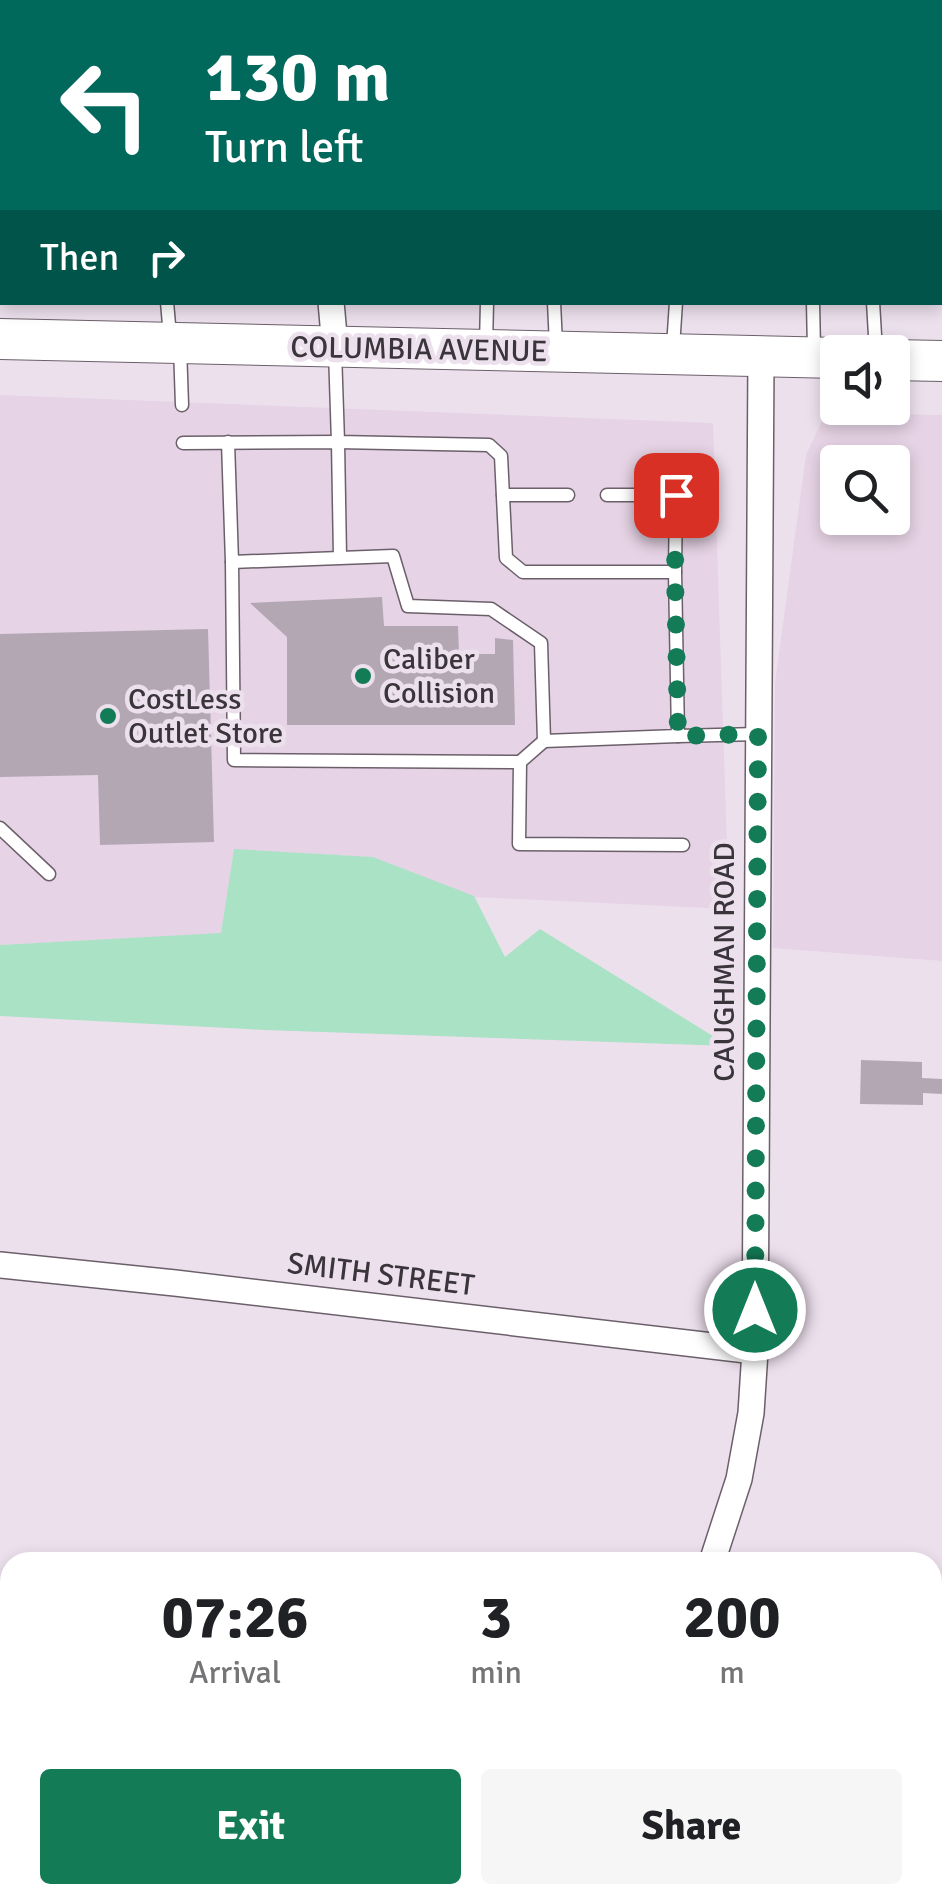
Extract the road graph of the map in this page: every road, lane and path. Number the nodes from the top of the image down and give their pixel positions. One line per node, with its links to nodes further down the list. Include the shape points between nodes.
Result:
1 (168, 305): 11 (lane)
2 (331, 305): 12 (street)
3 (487, 305): 13 (lane)
4 (554, 305): 14 (lane)
5 (676, 305): 15 (lane)
6 (814, 305): 8 (lane)
7 (873, 305): 9 (lane)
8 (821, 335)
9 (875, 335)
10 (0, 338): 11 (main road, COLUMBIA AVENUE)
11 (175, 344): 12 (main road, COLUMBIA AVENUE); 20 (lane)
12 (334, 347): 13 (main road, COLUMBIA AVENUE); 23 (lane)
13 (486, 350): 14 (main road, COLUMBIA AVENUE)
14 (556, 352): 15 (main road, COLUMBIA AVENUE)
15 (672, 354): 16 (main road, COLUMBIA AVENUE)
16 (760, 356): 17 (main road, COLUMBIA AVENUE); 30 (street, CAUGHMAN ROAD)
17 (820, 358)
18 (910, 361): 19 (main road)
19 (942, 362)
20 (182, 405)
21 (183, 442): 22 (lane)
22 (228, 442): 23 (lane); 28 (lane)
23 (338, 442): 24 (lane, via 489,445 501,456); 27 (lane)
24 (503, 495): 25 (lane); 29 (lane, via 506,558 524,572)
25 (568, 495)
26 (607, 495): 29 (lane, via 676,495)
27 (340, 557): 28 (lane); 32 (lane, via 393,556 408,606 492,608 541,643)
28 (232, 562): 33 (lane, via 234,760)
29 (675, 572): 31 (lane)
30 (758, 734): 31 (lane); 38 (street, CAUGHMAN ROAD)
31 (678, 736): 32 (lane)
32 (544, 741): 33 (lane)
33 (520, 762): 35 (lane, via 519,844)
34 (0, 828): 36 (lane)
35 (683, 845)
36 (49, 874)
37 (0, 1265): 38 (street, SMITH STREET)
38 (754, 1350): 39 (street, CAUGHMAN ROAD, via 740,1478)
39 (715, 1552)

